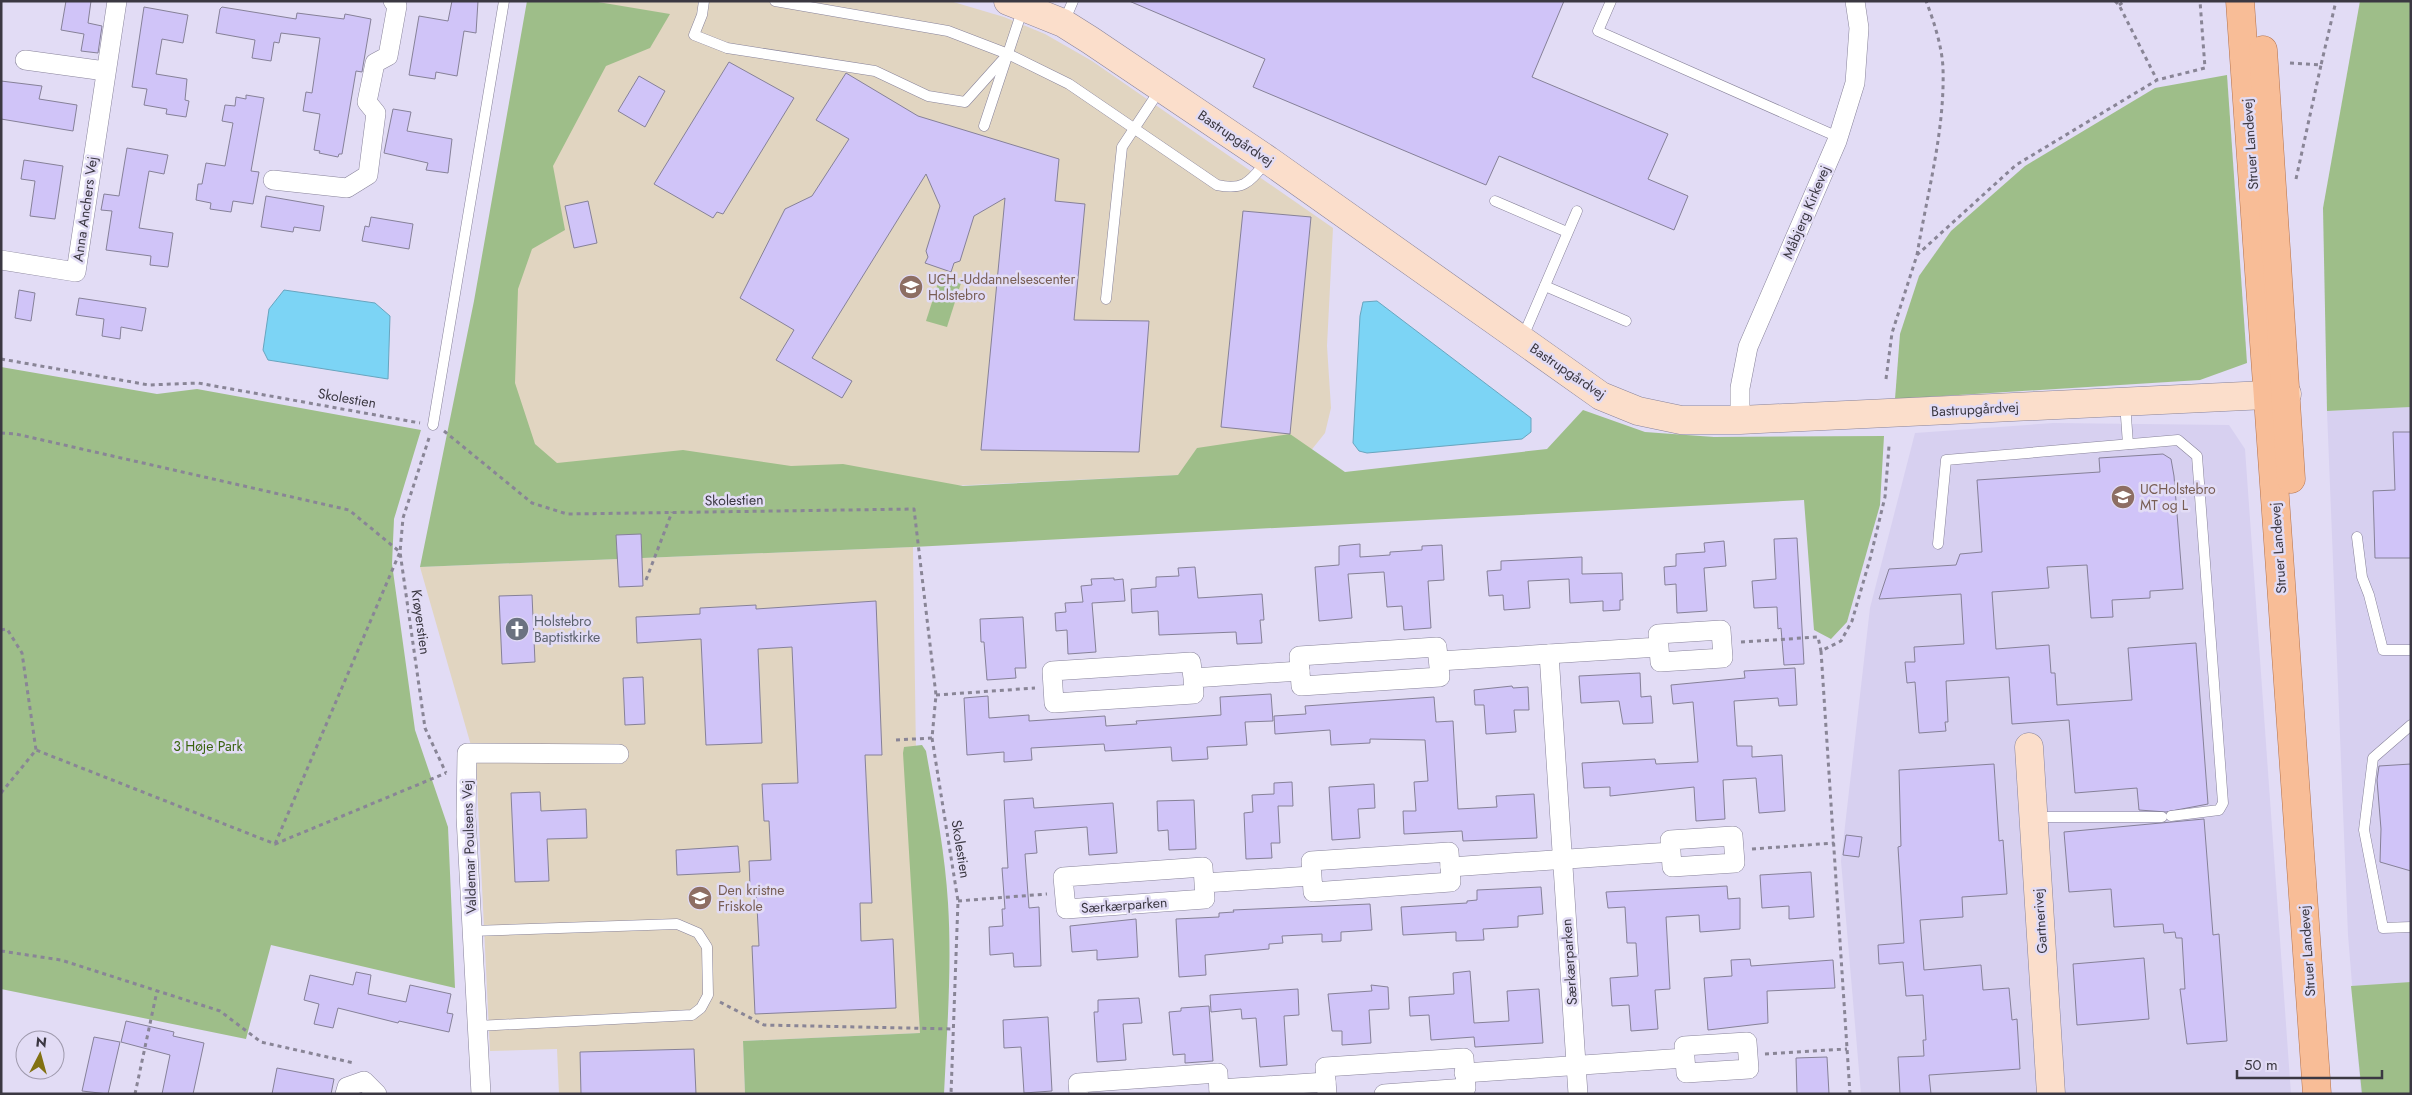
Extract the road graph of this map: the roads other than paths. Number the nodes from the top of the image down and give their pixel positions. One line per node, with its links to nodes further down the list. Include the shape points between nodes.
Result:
1 (117, 1): 14 (street, Anna Anchers Vej)
2 (393, 1): 20 (street, via 397,6 388,56 375,63 367,102 376,113 368,175 346,188)
3 (504, 1): 32 (lane)
4 (704, 1): 12 (lane, via 694,35 727,48 875,71 928,96 965,102)
5 (775, 1): 12 (lane, via 948,31)
6 (1610, 1): 18 (lane, via 1598,31)
7 (1855, 1): 18 (street, Måbjerg Kirkevej, via 1859,28 1855,83)
8 (2240, 1): 29 (main road, Struer Landevej)
9 (2259, 1): 29 (main road, Struer Landevej)
10 (1016, 4): 11 (street, Bastrupgårdvej); 12 (lane)
11 (1068, 12): 15 (street, Bastrupgårdvej)
12 (1008, 54): 16 (lane); 17 (lane, via 1069,84)
13 (25, 60): 14 (street)
14 (105, 71): 24 (street, Anna Anchers Vej, via 76,272)
15 (1161, 88): 17 (lane); 19 (street, Bastrupgårdvej)
16 (984, 126)
17 (1133, 128): 19 (lane, via 1216,185 1240,187 1249,182); 26 (lane, via 1122,147)
18 (1838, 136): 31 (street, Måbjerg Kirkevej, via 1748,347 1740,388)
19 (1268, 160): 28 (street, Bastrupgårdvej)
20 (273, 180)
21 (1495, 201): 23 (lane)
22 (1577, 211): 23 (lane)
23 (1568, 232): 25 (lane)
24 (1, 260)
25 (1545, 286): 27 (lane); 28 (lane)
26 (1106, 299)
27 (1626, 321)
28 (1522, 340): 31 (street, Bastrupgårdvej, via 1601,396 1638,411 1681,420)
29 (2277, 395): 30 (street, Bastrupgårdvej); 66 (main road, Struer Landevej); 67 (main road, Struer Landevej, via 2309,723)
30 (2125, 402): 31 (street, Bastrupgårdvej); 33 (lane)
31 (1740, 420)
32 (433, 425)
33 (2128, 444): 35 (lane, via 1946,460); 45 (lane, via 2178,440 2197,456 2223,802 2219,810 2166,817)
34 (2357, 537): 37 (lane, via 2362,577 2383,650)
35 (1938, 544)
36 (1659, 647): 36 (street, via 1658,634 1721,630 1723,658 1660,662); 38 (street)
37 (2411, 650)
38 (1548, 654): 39 (street); 47 (street, Særkærparken)
39 (1438, 661): 40 (street, via 1438,647 1309,655 1299,656); 40 (street, via 1440,677 1301,686)
40 (1300, 671): 41 (street)
41 (1192, 678): 41 (street, via 1191,662 1052,671 1054,703 1194,694)
42 (2411, 725): 51 (lane, via 2373,758 2364,830 2383,928)
43 (2029, 747): 45 (street, Gartnerivej)
44 (619, 754): 52 (street, Valdemar Poulsens Vej, via 467,752 466,817)
45 (2034, 817): 65 (street, Gartnerivej)
46 (1671, 852): 46 (street, via 1670,840 1733,836 1735,863 1672,868); 47 (street)
47 (1562, 859): 48 (street); 55 (street, Særkærparken)
48 (1450, 867): 49 (street, via 1449,852 1310,861); 49 (street, via 1451,882 1312,892)
49 (1312, 876): 50 (street)
50 (1204, 883): 50 (street, Særkærparken, via 1203,867 1063,877 1066,909 1205,899)
51 (2411, 927)
52 (472, 931): 53 (street, Valdemar Poulsens Vej); 53 (lane, via 677,924 698,932 707,947 708,995 702,1008 692,1014)
53 (477, 1026): 61 (street, Valdemar Poulsens Vej)
54 (1685, 1058): 54 (street, via 1684,1046 1747,1042 1749,1069 1686,1074); 55 (street)
55 (1576, 1066): 56 (street); 64 (street, Særkærparken)
56 (1464, 1073): 58 (street, via 1464,1058 1325,1067); 63 (street, via 1466,1088)
57 (371, 1088): 60 (street, via 347,1087)
58 (1326, 1088): 59 (street)
59 (1219, 1092): 62 (street, via 1218,1073 1078,1083)
60 (346, 1094)
61 (481, 1094)
62 (1078, 1094)
63 (1384, 1094)
64 (1578, 1094)
65 (2051, 1094)
66 (2317, 1094)
67 (2332, 1094)

